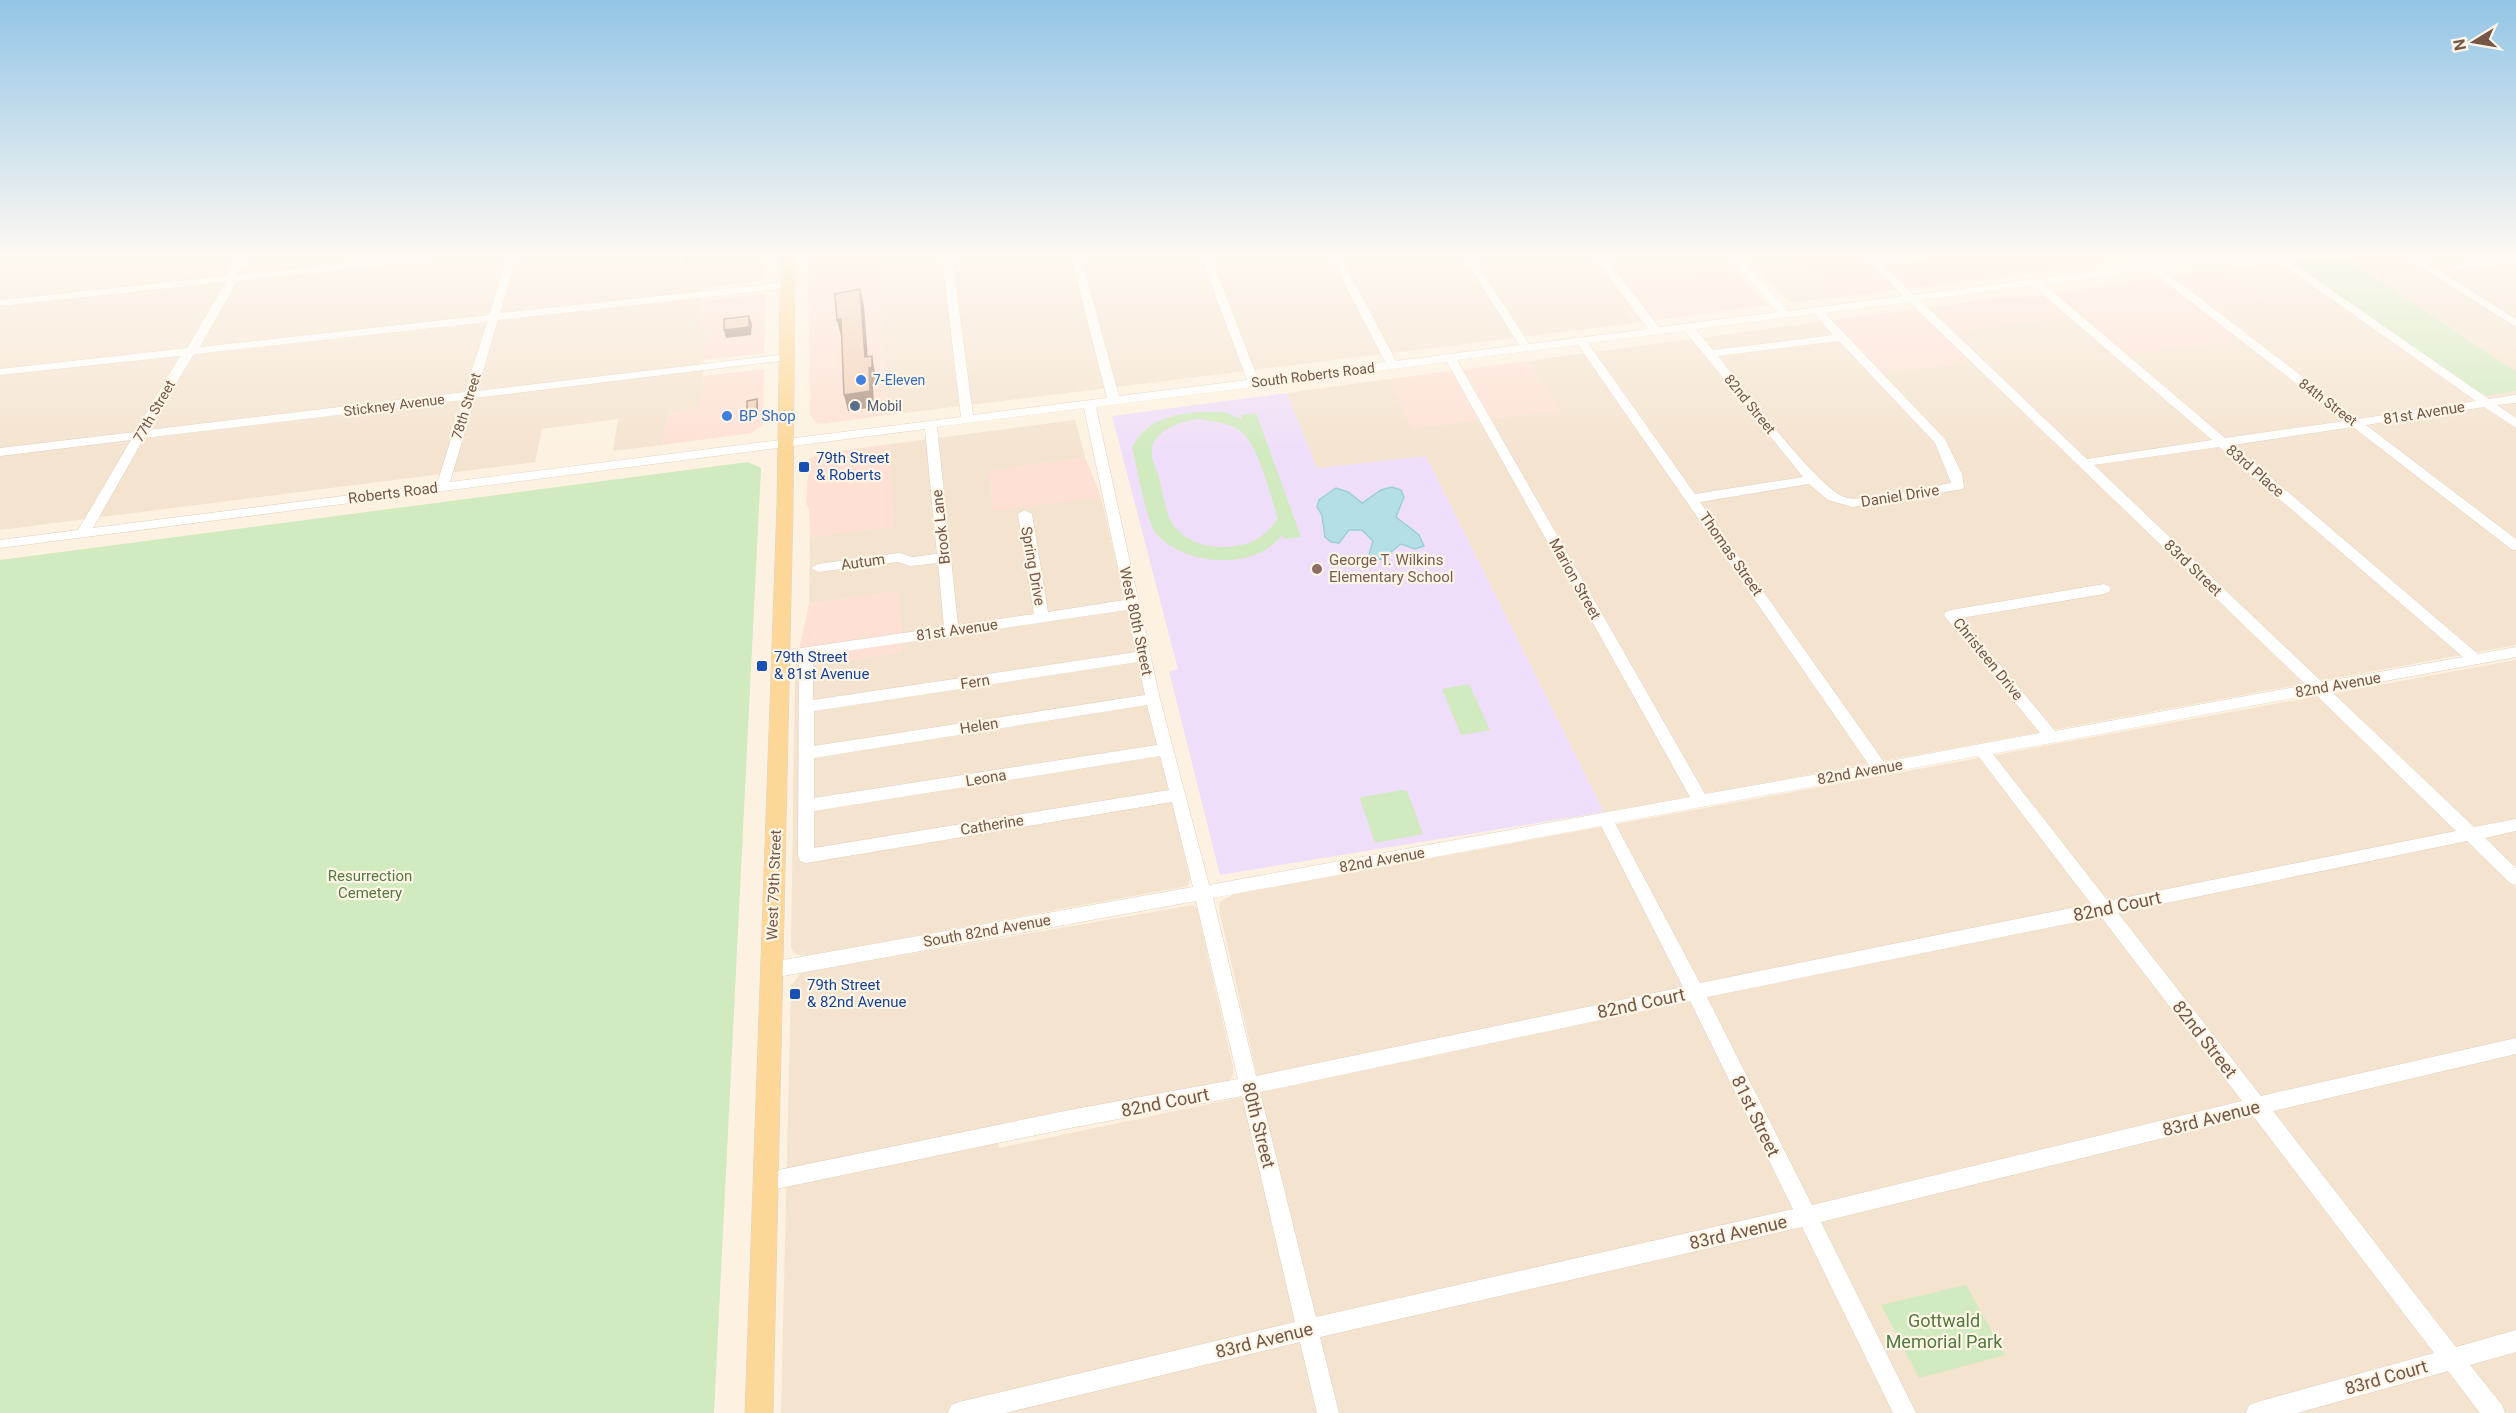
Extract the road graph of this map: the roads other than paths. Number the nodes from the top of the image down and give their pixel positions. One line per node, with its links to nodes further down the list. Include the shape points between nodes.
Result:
1 (208, 323): 22 (street, 77th Street)
2 (439, 323): 22 (street)
3 (492, 323): 29 (street, 78th Street)
4 (787, 323): 24 (main road, West 79th Street)
5 (956, 323): 34 (street)
6 (1094, 323): 31 (street)
7 (1231, 323): 28 (street)
8 (1370, 323): 26 (street)
9 (1510, 323): 21 (street)
10 (1650, 323): 18 (street)
11 (1718, 323): 17 (street, South Roberts Road)
12 (1829, 323): 19 (street, Daniel Drive)
13 (1938, 323): 42 (street, 83rd Street)
14 (2083, 323): 40 (street, 83rd Place)
15 (2226, 323): 36 (street, 84th Street)
16 (2371, 323): 32 (street)
17 (1688, 327): 18 (street, South Roberts Road); 23 (street, 82nd Street)
18 (1656, 331): 20 (street, South Roberts Road)
19 (1843, 337): 23 (street); 43 (street, Daniel Drive, via 1941,442 1943,456 1958,476 1958,486 1851,504 1830,496)
20 (1581, 341): 21 (street, South Roberts Road); 45 (street, Thomas Street)
21 (1526, 348): 25 (street, South Roberts Road)
22 (190, 350): 27 (street); 38 (street, 77th Street)
23 (1710, 354): 43 (street, 82nd Street)
24 (787, 357): 29 (street, Stickney Avenue); 39 (main road, West 79th Street)
25 (1450, 357): 26 (street, South Roberts Road); 70 (street, Marion Street)
26 (1392, 365): 28 (street, South Roberts Road)
27 (0, 372)
28 (1254, 382): 31 (street, South Roberts Road)
29 (470, 396): 38 (street, Stickney Avenue); 44 (street, 78th Street)
30 (2516, 399): 32 (street, 81st Avenue)
31 (1114, 400): 33 (street, South Roberts Road)
32 (2486, 403): 36 (street, 81st Avenue); 37 (street)
33 (1089, 404): 34 (street, South Roberts Road); 53 (street, West 80th Street)
34 (968, 419): 35 (street, South Roberts Road)
35 (931, 424): 39 (street, South Roberts Road); 50 (street, Brook Lane)
36 (2357, 424): 40 (street, 81st Avenue); 49 (street, 84th Street)
37 (2516, 424)
38 (140, 435): 41 (street, Stickney Avenue); 47 (street, 77th Street)
39 (786, 442): 44 (street, Roberts Road); 58 (main road, West 79th Street)
40 (2223, 443): 42 (street, 81st Avenue); 60 (street, 83rd Place)
41 (0, 452)
42 (2084, 463): 61 (street, 83rd Street)
43 (1812, 480): 45 (street)
44 (442, 487): 47 (street, Roberts Road)
45 (1692, 499): 68 (street, Thomas Street)
46 (1025, 514): 54 (street, Spring Drive)
47 (83, 533): 48 (street, Roberts Road)
48 (0, 544)
49 (2516, 546)
50 (944, 558): 51 (street, Autum, via 910,562 899,557); 55 (street, Brook Lane)
51 (818, 568)
52 (2104, 589): 64 (street, Christeen Drive, via 1951,615)
53 (1133, 604): 54 (street, 81st Avenue); 59 (street, West 80th Street)
54 (1042, 617): 55 (street, 81st Avenue)
55 (951, 631): 56 (street, 81st Avenue)
56 (806, 652): 58 (street, 81st Avenue); 63 (street)
57 (2516, 652): 60 (street, 82nd Avenue)
58 (781, 656): 79 (main road, West 79th Street)
59 (1144, 656): 62 (street, West 80th Street); 63 (street, Fern)
60 (2475, 659): 61 (street, 82nd Avenue)
61 (2318, 688): 64 (street, 82nd Avenue); 74 (street, 83rd Street)
62 (1153, 699): 65 (street, West 80th Street); 67 (street, Helen)
63 (806, 707): 67 (street)
64 (2052, 737): 66 (street, 82nd Avenue)
65 (1166, 749): 69 (street, West 80th Street); 71 (street, Leona)
66 (1982, 750): 68 (street, 82nd Avenue); 78 (street, 82nd Street)
67 (806, 753): 71 (street)
68 (1881, 769): 70 (street, 82nd Avenue)
69 (1178, 795): 71 (street, Catherine, via 806,856); 75 (street, West 80th Street)
70 (1701, 802): 72 (street, 82nd Avenue)
71 (805, 806)
72 (1605, 819): 77 (street, 82nd Avenue); 80 (street, 81st Street)
73 (2516, 825): 74 (street, 82nd Court)
74 (2470, 834): 76 (street, 83rd Street); 78 (street, 82nd Court)
75 (1189, 837): 77 (street, 80th Street)
76 (2516, 878)
77 (1203, 893): 79 (street, South 82nd Avenue); 82 (street, 80th Street)
78 (2104, 908): 80 (street, 82nd Court); 83 (street, 82nd Street)
79 (772, 970): 84 (main road, West 79th Street)
80 (1695, 992): 82 (street, 82nd Court); 85 (street, 81st Street)
81 (2516, 1046): 83 (street, 83rd Avenue)
82 (1249, 1086): 84 (street, 82nd Court); 86 (street, 80th Street)
83 (2257, 1106): 85 (street, 83rd Avenue); 88 (street, 82nd Street)
84 (766, 1181): 89 (main road, West 79th Street)
85 (1806, 1216): 86 (street, 83rd Avenue); 92 (street, 81st Street)
86 (1309, 1329): 90 (street, 83rd Avenue); 91 (street, 80th Street)
87 (2516, 1341): 88 (street, 83rd Court)
88 (2452, 1359): 93 (street, 83rd Court); 94 (street, 82nd Street)
89 (759, 1413)
90 (959, 1413)
91 (1328, 1413)
92 (1905, 1413)
93 (2257, 1413)
94 (2494, 1413)

